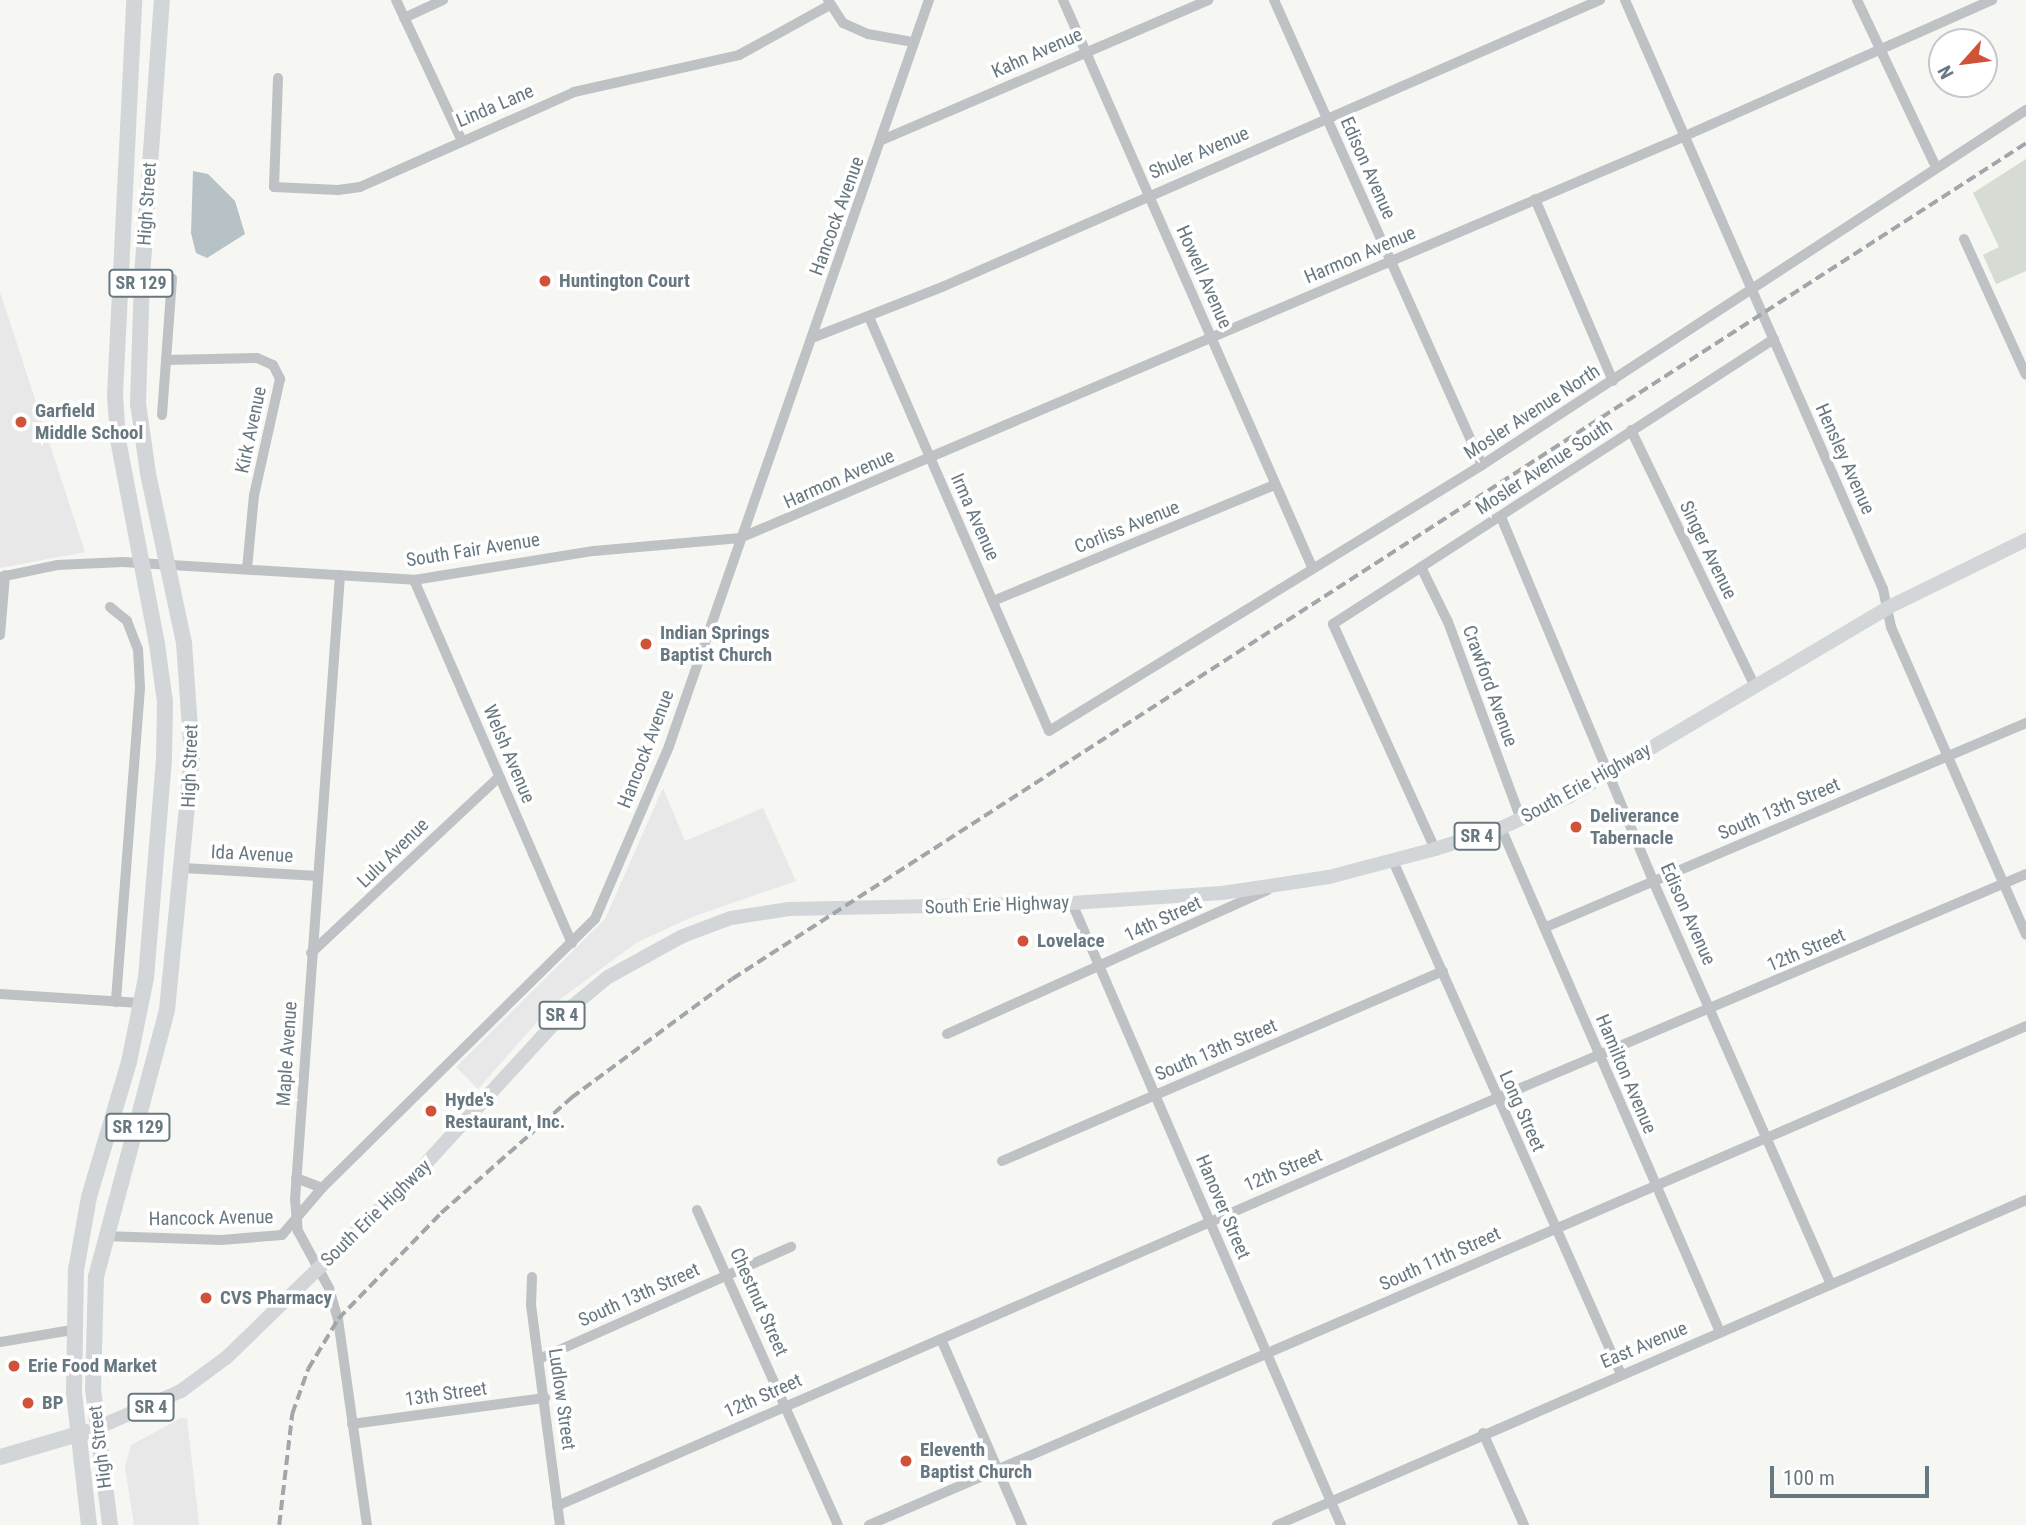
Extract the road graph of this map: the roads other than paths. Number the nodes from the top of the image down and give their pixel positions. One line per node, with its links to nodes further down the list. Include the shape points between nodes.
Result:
1 (134, 0): 46 (highway, High Street / SR 129, via 115,395)
2 (162, 0): 47 (highway, High Street / SR 129, via 137,359 142,442)
3 (396, 0): 14 (street)
4 (443, 0): 14 (street)
5 (929, 0): 15 (street, Hancock Avenue)
6 (1063, 0): 17 (street, Howell Avenue)
7 (1208, 0): 17 (street, Kahn Avenue)
8 (1273, 0): 20 (street, Edison Avenue)
9 (1600, 0): 20 (street, Shuler Avenue)
10 (1625, 0): 21 (street, Hensley Avenue)
11 (1857, 0): 16 (street)
12 (1992, 0): 16 (street, Harmon Avenue)
13 (829, 3): 15 (street, via 843,23 867,34); 22 (street, Linda Lane, via 739,55 574,92)
14 (404, 18): 22 (street)
15 (914, 42): 23 (street, Hancock Avenue)
16 (1878, 49): 21 (street, Harmon Avenue); 24 (street)
17 (1086, 51): 23 (street, Kahn Avenue); 25 (street, Howell Avenue)
18 (278, 78): 22 (street, Linda Lane, via 274,187 360,187)
19 (2026, 110): 24 (street, Mosler Avenue North)
20 (1326, 117): 25 (street, Shuler Avenue); 28 (street, Edison Avenue)
21 (1685, 136): 26 (street, Harmon Avenue); 30 (street, Hensley Avenue)
22 (461, 139)
23 (882, 140): 33 (street, Hancock Avenue)
24 (1936, 167): 30 (street, Mosler Avenue North)
25 (1149, 194): 31 (street, Shuler Avenue); 32 (street, Howell Avenue)
26 (1535, 199): 28 (street, Harmon Avenue); 37 (street)
27 (1964, 239): 36 (street)
28 (1389, 261): 32 (street, Harmon Avenue); 41 (street, Edison Avenue)
29 (172, 278): 35 (street)
30 (1752, 289): 34 (street, Hensley Avenue); 37 (street, Mosler Avenue North)
31 (869, 317): 33 (street, Shuler Avenue); 40 (street, Irma Avenue)
32 (1212, 337): 40 (street, Harmon Avenue); 42 (street, Howell Avenue)
33 (812, 338): 44 (street, Hancock Avenue)
34 (1774, 340): 39 (street, Mosler Avenue South); 56 (street, Hensley Avenue, via 1883,589)
35 (166, 360): 38 (street); 50 (street, Kirk Avenue, via 257,358 273,365 280,379 254,495)
36 (2026, 375)
37 (1613, 381): 41 (street, Mosler Avenue North)
38 (162, 415)
39 (1631, 430): 43 (street, Mosler Avenue South); 58 (street, Singer Avenue)
40 (930, 458): 44 (street, Harmon Avenue); 54 (street, Irma Avenue)
41 (1482, 465): 49 (street, Mosler Avenue North)
42 (1275, 485): 49 (street, Howell Avenue); 54 (street, Corliss Avenue)
43 (1501, 517): 48 (street, Mosler Avenue South); 62 (street, Edison Avenue)
44 (740, 538): 53 (street, South Fair Avenue, via 594,551); 77 (street, Hancock Avenue, via 668,746 595,919)
45 (2026, 540): 56 (main road, South Erie Highway / SR 4)
46 (141, 563): 47 (street, South Fair Avenue); 52 (street, South Fair Avenue, via 57,565); 83 (highway, High Street / SR 129, via 164,702 151,946)
47 (169, 563): 50 (street, South Fair Avenue); 68 (highway, High Street / SR 129, via 191,695)
48 (1421, 567): 64 (street, Crawford Avenue, via 1448,622); 66 (street, Mosler Avenue South, via 1333,624)
49 (1312, 568): 60 (street, Mosler Avenue North)
50 (247, 569): 51 (street, South Fair Avenue)
51 (340, 575): 53 (street, South Fair Avenue); 70 (street, Maple Avenue)
52 (2, 576): 57 (street)
53 (414, 580): 63 (street, Welsh Avenue)
54 (993, 601): 60 (street, Irma Avenue)
55 (110, 607): 82 (street, via 127,621 138,649 140,688)
56 (1887, 608): 58 (main road, South Erie Highway / SR 4); 61 (street, Hensley Avenue)
57 (0, 635)
58 (1754, 684): 62 (main road, South Erie Highway / SR 4)
59 (2026, 723): 61 (street, South 13th Street)
60 (1049, 731)
61 (1947, 756): 71 (street, South 13th Street); 72 (street, Hensley Avenue)
62 (1608, 775): 64 (main road, South Erie Highway / SR 4); 71 (street, Edison Avenue)
63 (499, 777): 77 (street, Welsh Avenue); 78 (street, Lulu Avenue)
64 (1521, 819): 65 (main road, South Erie Highway / SR 4)
65 (1501, 828): 66 (main road, South Erie Highway / SR 4); 75 (street, Hamilton Avenue)
66 (1435, 849): 67 (main road, South Erie Highway / SR 4)
67 (1393, 861): 73 (main road, South Erie Highway / SR 4); 80 (street, Long Street)
68 (184, 868): 70 (street, Ida Avenue); 100 (highway, High Street / SR 129, via 159,1052)
69 (2026, 874): 72 (street, 12th Street)
70 (318, 876): 78 (street, Maple Avenue)
71 (1653, 881): 75 (street, South 13th Street); 84 (street, Edison Avenue)
72 (2005, 883): 76 (street, Hensley Avenue); 84 (street, 12th Street)
73 (1278, 885): 74 (main road, South Erie Highway / SR 4, via 1167,899); 79 (street, 14th Street)
74 (1072, 903): 79 (street, Hanover Street); 102 (main road, South Erie Highway / SR 4, via 789,909 731,918 665,944 608,978 563,1014 461,1128)
75 (1545, 927): 87 (street, Hamilton Avenue)
76 (2026, 935)
77 (572, 943): 94 (street, Hancock Avenue)
78 (311, 953): 92 (street, Maple Avenue)
79 (1099, 968): 86 (street, 14th Street); 88 (street, Hanover Street)
80 (1443, 971): 88 (street, South 13th Street); 89 (street, Long Street)
81 (0, 994): 82 (street)
82 (116, 1002): 83 (street)
83 (141, 1003): 106 (highway, High Street / SR 129, via 129,1062 89,1197)
84 (1711, 1009): 87 (street, 12th Street); 90 (street, Edison Avenue)
85 (2026, 1026): 90 (street, South 11th Street)
86 (947, 1034)
87 (1599, 1057): 89 (street, 12th Street); 93 (street, Hamilton Avenue)
88 (1155, 1096): 91 (street, South 13th Street); 98 (street, Hanover Street)
89 (1496, 1098): 98 (street, 12th Street); 99 (street, Long Street)
90 (1767, 1137): 93 (street, South 11th Street); 105 (street, Edison Avenue)
91 (1002, 1161)
92 (296, 1178): 94 (street); 97 (street, Maple Avenue)
93 (1655, 1185): 99 (street, South 11th Street); 107 (street, Hamilton Avenue)
94 (323, 1188): 97 (street, Hancock Avenue)
95 (2026, 1200): 105 (street, East Avenue)
96 (697, 1210): 103 (street, Chestnut Street)
97 (296, 1219): 100 (street, Hancock Avenue, via 282,1235 259,1238); 102 (street, Maple Avenue)
98 (1211, 1220): 108 (street, 12th Street); 110 (street, Hanover Street)
99 (1556, 1227): 110 (street, South 11th Street); 112 (street, Long Street)
100 (104, 1236): 116 (highway, High Street / SR 129, via 93,1326)
101 (791, 1247): 103 (street, South 13th Street)
102 (319, 1269): 115 (street, Maple Avenue, via 338,1319); 116 (main road, South Erie Highway / SR 4, via 201,1378 142,1412)
103 (728, 1275): 111 (street, South 13th Street); 114 (street, Chestnut Street)
104 (532, 1277): 111 (street, Ludlow Street)
105 (1831, 1285): 107 (street, East Avenue)
106 (72, 1330): 109 (street); 118 (highway, High Street / SR 129)
107 (1720, 1332): 112 (street, East Avenue)
108 (941, 1339): 114 (street, 12th Street); 120 (street)
109 (0, 1342)
110 (1267, 1355): 120 (street, South 11th Street); 121 (street, Hanover Street)
111 (538, 1359): 113 (street, Ludlow Street)
112 (1621, 1374): 117 (street, East Avenue)
113 (545, 1398): 115 (street, 13th Street); 122 (street, Ludlow Street)
114 (785, 1404): 122 (street, 12th Street); 127 (street, Chestnut Street)
115 (352, 1424): 125 (street, Maple Avenue)
116 (97, 1428): 118 (highway, South Erie Highway / SR 4); 124 (highway, High Street / SR 129)
117 (1483, 1433): 121 (street, East Avenue); 132 (street)
118 (77, 1434): 119 (highway, SR 4); 123 (highway, High Street / SR 129)
119 (0, 1457)
120 (998, 1470): 128 (street, South 11th Street); 129 (street)
121 (1331, 1503): 130 (street, East Avenue); 131 (street, Hanover Street)
122 (557, 1506): 126 (street, Ludlow Street)
123 (89, 1525)
124 (110, 1525)
125 (367, 1525)
126 (559, 1525)
127 (838, 1525)
128 (869, 1525)
129 (1022, 1525)
130 (1277, 1525)
131 (1341, 1525)
132 (1524, 1525)

